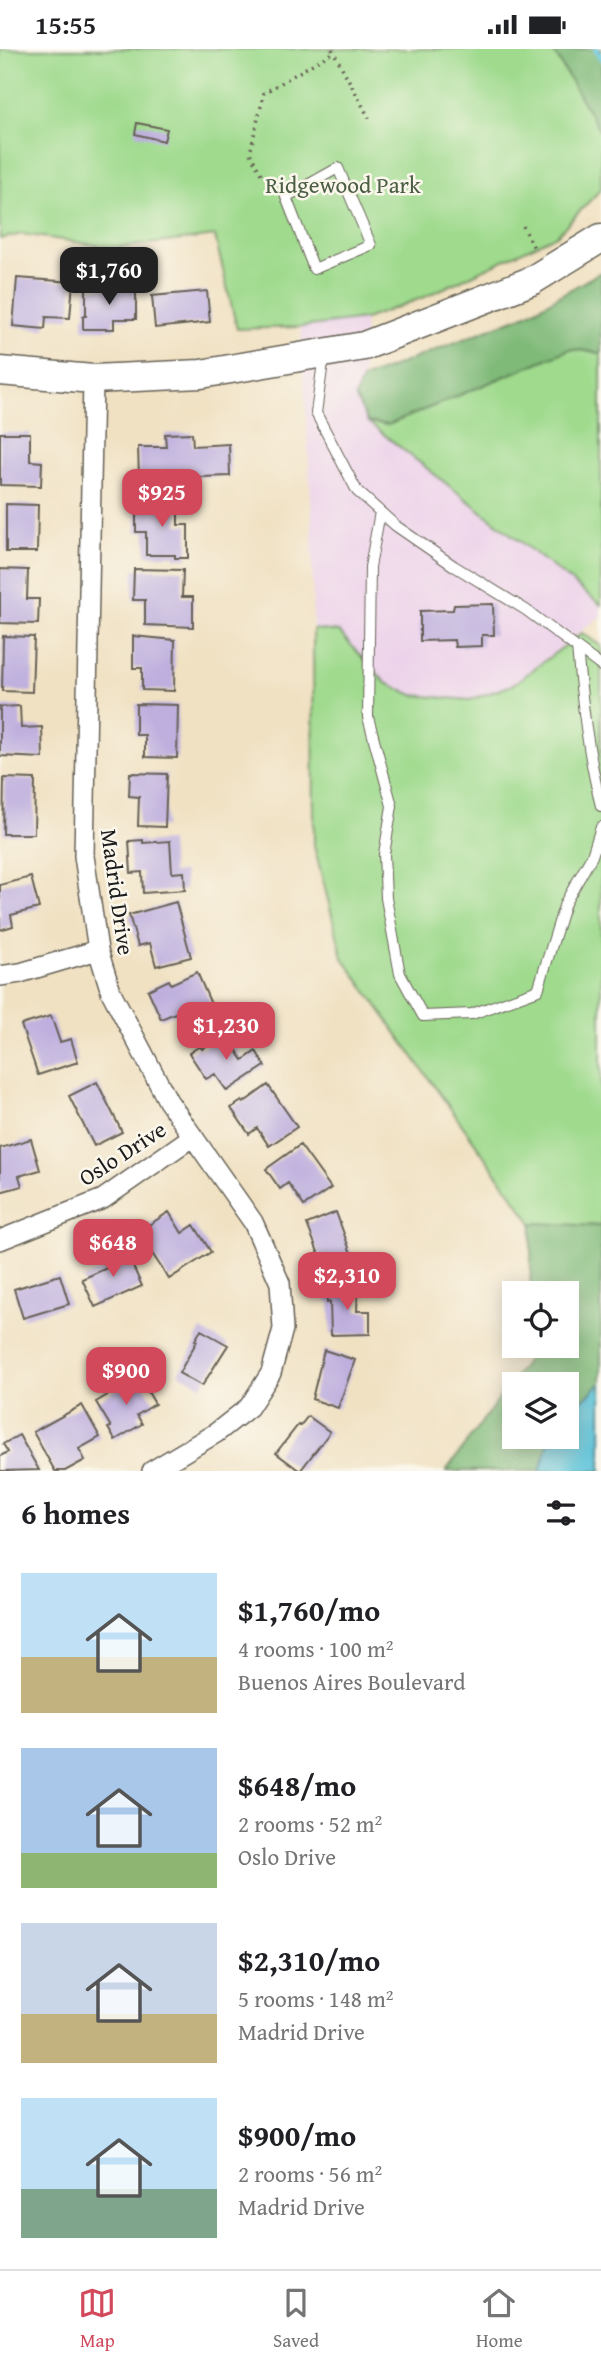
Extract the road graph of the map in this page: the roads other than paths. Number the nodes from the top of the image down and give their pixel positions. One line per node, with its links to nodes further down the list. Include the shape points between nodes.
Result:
1 (348, 188): 1 (lane, via 338,168 285,197 314,269 371,244)
2 (601, 238): 3 (street, via 531,281 364,346)
3 (324, 353): 5 (street, via 201,374); 6 (lane, via 316,413 357,491)
4 (0, 371): 5 (street)
5 (93, 379): 11 (street, Madrid Drive, via 84,856)
6 (380, 512): 7 (lane); 10 (lane, via 370,567 369,717 392,806 383,854 388,911 400,974 423,1016 472,1014 538,990 565,903 592,856)
7 (577, 648): 8 (lane); 9 (lane)
8 (601, 666)
9 (601, 806)
10 (601, 827)
11 (98, 950): 12 (street); 13 (street, Madrid Drive, via 111,992)
12 (0, 976)
13 (192, 1137): 14 (street, Oslo Drive, via 103,1199); 15 (street, Madrid Drive, via 253,1221 279,1283 283,1329 271,1373 248,1408)
14 (0, 1240)
15 (152, 1471)

